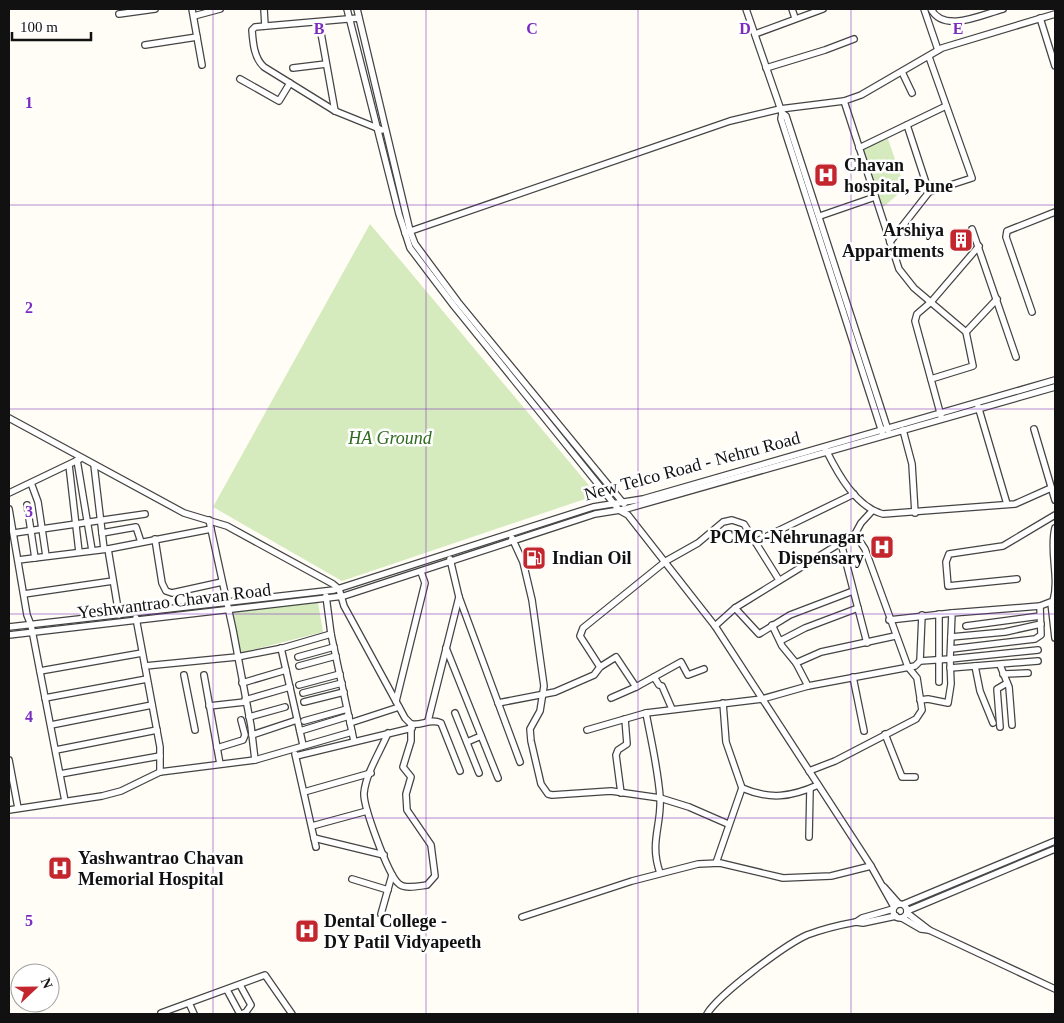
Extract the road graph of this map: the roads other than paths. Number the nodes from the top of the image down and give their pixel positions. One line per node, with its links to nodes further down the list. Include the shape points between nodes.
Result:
1 (155, 9): 14 (street)
2 (192, 9): 16 (street)
3 (220, 9): 13 (street)
4 (264, 9): 22 (street)
5 (347, 9): 20 (street)
6 (357, 9): 17 (street)
7 (746, 9): 23 (street)
8 (792, 9): 18 (street)
9 (823, 9): 18 (street)
10 (924, 9): 27 (street)
11 (931, 9): 12 (street, via 939,18 954,22)
12 (1003, 9)
13 (208, 10): 16 (street)
14 (118, 14)
15 (1055, 14): 19 (street)
16 (194, 16): 24 (street)
17 (359, 18): 20 (street); 43 (street)
18 (795, 18): 23 (street)
19 (1040, 18): 27 (street); 31 (street)
20 (349, 19): 21 (street); 43 (street)
21 (319, 22): 22 (street); 29 (street)
22 (265, 26): 36 (street, via 252,30 257,58 264,67)
23 (755, 34): 33 (street)
24 (197, 37): 26 (street); 30 (street)
25 (854, 39): 33 (street)
26 (145, 45)
27 (938, 50): 28 (street)
28 (929, 57): 34 (street); 39 (street)
29 (326, 64): 32 (street); 40 (street)
30 (202, 65)
31 (1055, 66)
32 (294, 68)
33 (766, 68): 41 (street)
34 (902, 72): 37 (street); 38 (street)
35 (240, 80): 36 (street, via 279,101)
36 (290, 83): 40 (street)
37 (912, 93)
38 (844, 101): 41 (street); 44 (street)
39 (946, 106): 42 (street); 45 (street, via 972,178)
40 (335, 111): 43 (street)
41 (781, 111): 48 (street, via 786,116); 50 (street, via 730,121)
42 (907, 125): 44 (street); 45 (street)
43 (382, 130): 50 (street)
44 (859, 148): 46 (street)
45 (929, 192): 51 (street)
46 (875, 197): 48 (street); 51 (street)
47 (1055, 212): 55 (street, via 1007,231 1006,237)
48 (819, 220): 66 (street)
49 (972, 229): 52 (street)
50 (407, 232): 76 (street, via 458,302); 77 (street, via 410,248 454,306)
51 (890, 242): 54 (street, via 903,276)
52 (978, 246): 53 (street); 54 (street)
53 (997, 299): 56 (street); 57 (street)
54 (931, 302): 56 (street); 58 (street, via 917,314 915,321)
55 (1032, 312)
56 (966, 332): 58 (street, via 972,366)
57 (1016, 357)
58 (931, 379): 62 (street)
59 (1055, 380): 61 (street, New Telco Road - Nehru Road)
60 (1055, 387): 61 (street, New Telco Road - Nehru Road)
61 (978, 405): 62 (street, New Telco Road - Nehru Road); 78 (street)
62 (941, 415): 64 (street, New Telco Road - Nehru Road); 66 (street, New Telco Road - Nehru Road)
63 (9, 418): 68 (street)
64 (903, 430): 66 (street, New Telco Road - Nehru Road); 83 (street, via 912,464)
65 (1034, 430): 72 (street)
66 (885, 432): 67 (street, New Telco Road - Nehru Road)
67 (825, 449): 74 (street); 76 (street, New Telco Road - Nehru Road); 81 (street, New Telco Road - Nehru Road)
68 (80, 459): 69 (street); 70 (street); 88 (street)
69 (69, 465): 71 (street); 89 (street)
70 (94, 465): 86 (street); 87 (street, via 184,513)
71 (31, 483): 73 (street); 90 (street)
72 (1051, 488): 75 (street); 78 (street)
73 (9, 493)
74 (854, 494): 82 (street); 101 (street)
75 (1055, 500)
76 (622, 502): 77 (street, New Telco Road - Nehru Road); 81 (street)
77 (614, 503): 81 (street); 96 (street, New Telco Road - Nehru Road, via 593,506)
78 (1007, 504): 83 (street)
79 (27, 505): 93 (street)
80 (9, 509): 95 (street)
81 (623, 509): 99 (street, New Telco Road - Nehru Road, via 595,514); 110 (street)
82 (872, 511): 83 (street, via 892,515); 97 (street)
83 (915, 513)
84 (145, 514): 86 (street)
85 (1055, 515): 113 (street, via 1003,546 949,554 946,562 948,586)
86 (101, 520): 88 (street); 94 (street)
87 (209, 520): 92 (street); 117 (street, via 227,526 322,576)
88 (88, 522): 89 (street); 104 (street)
89 (76, 524): 90 (street); 105 (street)
90 (42, 528): 93 (street); 107 (street)
91 (1055, 528): 125 (street, via 1052,539 1055,596)
92 (212, 529): 98 (street); 116 (street)
93 (31, 530): 95 (street); 108 (street)
94 (102, 533): 100 (street, via 136,527); 103 (street)
95 (14, 534): 109 (street)
96 (511, 534): 99 (street); 106 (street, New Telco Road - Nehru Road)
97 (855, 534): 102 (street); 136 (street, via 865,549)
98 (155, 540): 100 (street); 116 (street, via 166,592)
99 (513, 541): 111 (street, New Telco Road - Nehru Road); 194 (street, via 523,562 532,600)
100 (141, 542): 103 (street)
101 (755, 542): 110 (street, via 744,524 727,520 698,543); 115 (street)
102 (841, 543): 115 (street); 119 (street)
103 (106, 549): 104 (street); 114 (street)
104 (92, 550): 105 (street)
105 (79, 552): 107 (street)
106 (448, 554): 111 (street); 117 (street, New Telco Road - Nehru Road)
107 (46, 556): 108 (street)
108 (35, 558): 109 (street)
109 (18, 560): 120 (street)
110 (666, 561): 141 (street); 170 (street, via 583,628 580,636)
111 (451, 562): 112 (street, New Telco Road - Nehru Road); 122 (street)
112 (421, 572): 121 (street, New Telco Road - Nehru Road); 200 (street, via 424,583)
113 (1017, 579)
114 (113, 580): 120 (street); 133 (street)
115 (779, 580): 127 (street)
116 (222, 582): 124 (street)
117 (339, 589): 118 (street, Yeshwantrao Chavan Road); 121 (street)
118 (325, 591): 123 (street); 124 (street, Yeshwantrao Chavan Road)
119 (853, 591): 128 (street); 140 (street, via 800,610)
120 (24, 594): 139 (street)
121 (342, 597): 123 (street, Yeshwantrao Chavan Road); 200 (street)
122 (459, 597): 154 (street); 202 (street)
123 (326, 599): 129 (street, Yeshwantrao Chavan Road); 145 (street)
124 (227, 602): 129 (street); 131 (street, Yeshwantrao Chavan Road)
125 (1051, 603): 126 (street); 149 (street)
126 (1040, 606): 130 (street); 135 (street)
127 (735, 608): 140 (street, via 759,634); 141 (street)
128 (858, 608): 150 (street, via 804,628); 151 (street)
129 (228, 610): 137 (street, Yeshwantrao Chavan Road); 159 (street)
130 (952, 613): 132 (street); 148 (street)
131 (135, 614): 133 (street, Yeshwantrao Chavan Road); 137 (street)
132 (939, 614): 134 (street); 161 (street)
133 (119, 615): 139 (street, Yeshwantrao Chavan Road)
134 (922, 615): 136 (street); 163 (street)
135 (1040, 616): 138 (street); 142 (street)
136 (889, 620): 147 (street)
137 (136, 621): 144 (street, Yeshwantrao Chavan Road); 157 (street)
138 (1041, 624): 148 (street); 155 (street, via 1041,634 1035,639)
139 (31, 625): 143 (street, Yeshwantrao Chavan Road); 144 (street)
140 (772, 625): 150 (street)
141 (715, 626): 197 (street)
142 (966, 626)
143 (9, 627)
144 (33, 632): 146 (street, Yeshwantrao Chavan Road); 175 (street)
145 (331, 634): 152 (street); 153 (street)
146 (9, 635)
147 (895, 636): 151 (street); 171 (street)
148 (951, 638): 155 (street)
149 (1055, 638)
150 (780, 641): 165 (street)
151 (867, 643): 165 (street, via 821,652)
152 (334, 647): 158 (street); 160 (street)
153 (281, 648): 159 (street); 174 (street)
154 (446, 648): 217 (street); 232 (street)
155 (951, 649): 162 (street)
156 (1038, 650): 162 (street)
157 (142, 653): 166 (street); 175 (street)
158 (336, 656): 167 (street); 177 (street)
159 (238, 657): 166 (street); 185 (street)
160 (298, 657)
161 (937, 660): 162 (street); 163 (street); 184 (street)
162 (950, 660): 172 (street)
163 (920, 661): 171 (street, via 918,665)
164 (1038, 661): 169 (street)
165 (796, 663): 189 (street)
166 (145, 666): 183 (street)
167 (299, 666)
168 (975, 666): 169 (street); 172 (street); 218 (street, via 980,691)
169 (1000, 666): 178 (street)
170 (600, 667): 191 (street, via 616,657); 194 (street, via 594,675)
171 (908, 667): 182 (street); 198 (street, via 916,678)
172 (950, 668): 198 (street, via 948,703)
173 (704, 669): 181 (street, via 688,675 680,662)
174 (286, 670): 185 (street); 190 (street)
175 (40, 671): 195 (street)
176 (1028, 673): 178 (street)
177 (340, 674): 186 (street); 188 (street)
178 (1003, 674): 187 (street)
179 (184, 675): 224 (street)
180 (204, 675): 205 (street)
181 (654, 677): 191 (street); 209 (street, via 662,686)
182 (853, 677): 189 (street); 226 (street)
183 (147, 679): 195 (street); 204 (street)
184 (939, 682)
185 (242, 683): 199 (street)
186 (342, 683): 192 (street); 193 (street)
187 (1007, 683): 220 (street); 222 (street, via 997,689)
188 (299, 685)
189 (808, 686): 197 (street)
190 (290, 687): 199 (street); 216 (street)
191 (636, 687): 196 (street)
192 (344, 692): 201 (street); 208 (street)
193 (303, 693)
194 (544, 694): 202 (street); 258 (street, via 540,711 530,729 538,775 545,791 552,795)
195 (45, 698): 219 (street)
196 (611, 698)
197 (762, 698): 203 (street); 245 (street)
198 (920, 700): 230 (street, via 922,710 919,716)
199 (245, 701): 205 (street); 212 (street)
200 (396, 701): 207 (street)
201 (304, 702)
202 (498, 702): 243 (street)
203 (723, 703): 209 (street); 255 (street, via 726,742)
204 (152, 705): 219 (street); 223 (street)
205 (209, 706): 236 (street)
206 (284, 707): 212 (street)
207 (400, 707): 213 (street); 221 (street)
208 (347, 709): 213 (street); 216 (street)
209 (672, 709): 211 (street)
210 (455, 713): 234 (street)
211 (646, 713): 214 (street); 259 (street)
212 (249, 717): 231 (street)
213 (350, 719): 227 (street); 228 (street)
214 (625, 719): 225 (street); 258 (street, via 628,744 616,755)
215 (241, 720): 236 (street, via 243,740)
216 (300, 721): 227 (street); 231 (street)
217 (428, 721): 221 (street); 246 (street, via 444,726)
218 (993, 723)
219 (51, 725): 238 (street)
220 (1012, 725)
221 (412, 726): 229 (street); 275 (street, via 404,766 411,777 406,794 408,810 431,845 435,876 427,885 403,887)
222 (1000, 727)
223 (157, 730): 238 (street); 239 (street)
224 (195, 730)
225 (587, 730)
226 (864, 731)
227 (300, 732): 235 (street)
228 (352, 732): 233 (street); 235 (street)
229 (388, 733): 233 (street); 249 (street)
230 (885, 734): 245 (street); 252 (street, via 902,777)
231 (252, 735): 242 (street)
232 (481, 736): 234 (street); 253 (street)
233 (354, 741): 240 (street)
234 (467, 742): 250 (street)
235 (303, 745): 237 (street)
236 (217, 748): 244 (street)
237 (294, 748): 240 (street); 242 (street)
238 (56, 750): 251 (street)
239 (160, 756): 247 (street); 251 (street)
240 (296, 756): 257 (street)
241 (9, 760): 248 (street)
242 (255, 760): 244 (street)
243 (520, 762)
244 (220, 764): 247 (street)
245 (808, 770): 254 (street)
246 (460, 771)
247 (160, 772): 260 (street, via 112,794)
248 (10, 773): 261 (street)
249 (371, 773): 257 (street); 263 (street, via 364,796)
250 (479, 773)
251 (60, 774): 260 (street)
252 (915, 777)
253 (498, 778)
254 (818, 785): 256 (street); 273 (street)
255 (742, 788): 256 (street, via 771,797); 265 (street)
256 (810, 789): 266 (street)
257 (304, 792): 264 (street)
258 (621, 793): 259 (street)
259 (660, 798): 265 (street, via 689,806); 274 (street, via 655,842)
260 (65, 801): 261 (street)
261 (18, 808): 262 (street)
262 (9, 810)
263 (367, 811): 264 (street); 271 (street)
264 (312, 826): 267 (street)
265 (726, 829): 272 (street)
266 (809, 837)
267 (314, 838): 269 (street); 271 (street)
268 (1055, 842): 278 (street)
269 (316, 847)
270 (1055, 849): 280 (street)
271 (384, 855): 275 (street)
272 (716, 863): 273 (street, via 790,878 831,876); 274 (street)
273 (870, 866): 278 (street, via 884,886 885,894)
274 (660, 873): 281 (street)
275 (392, 875): 277 (street)
276 (352, 879): 277 (street)
277 (388, 890): 279 (street)
278 (898, 906): 280 (street); 280 (street); 282 (street)
279 (381, 914)
280 (903, 915): 282 (street); 284 (street, via 921,929)
281 (522, 918)
282 (856, 922): 291 (street, via 821,930 794,942 717,1000)
283 (240, 985): 285 (street); 289 (street, via 251,1005); 290 (street, via 265,975)
284 (1055, 989)
285 (226, 990): 286 (street); 289 (street)
286 (189, 1003): 287 (street); 288 (street)
287 (161, 1013)
288 (194, 1014)
289 (241, 1014)
290 (292, 1014)
291 (707, 1014)

